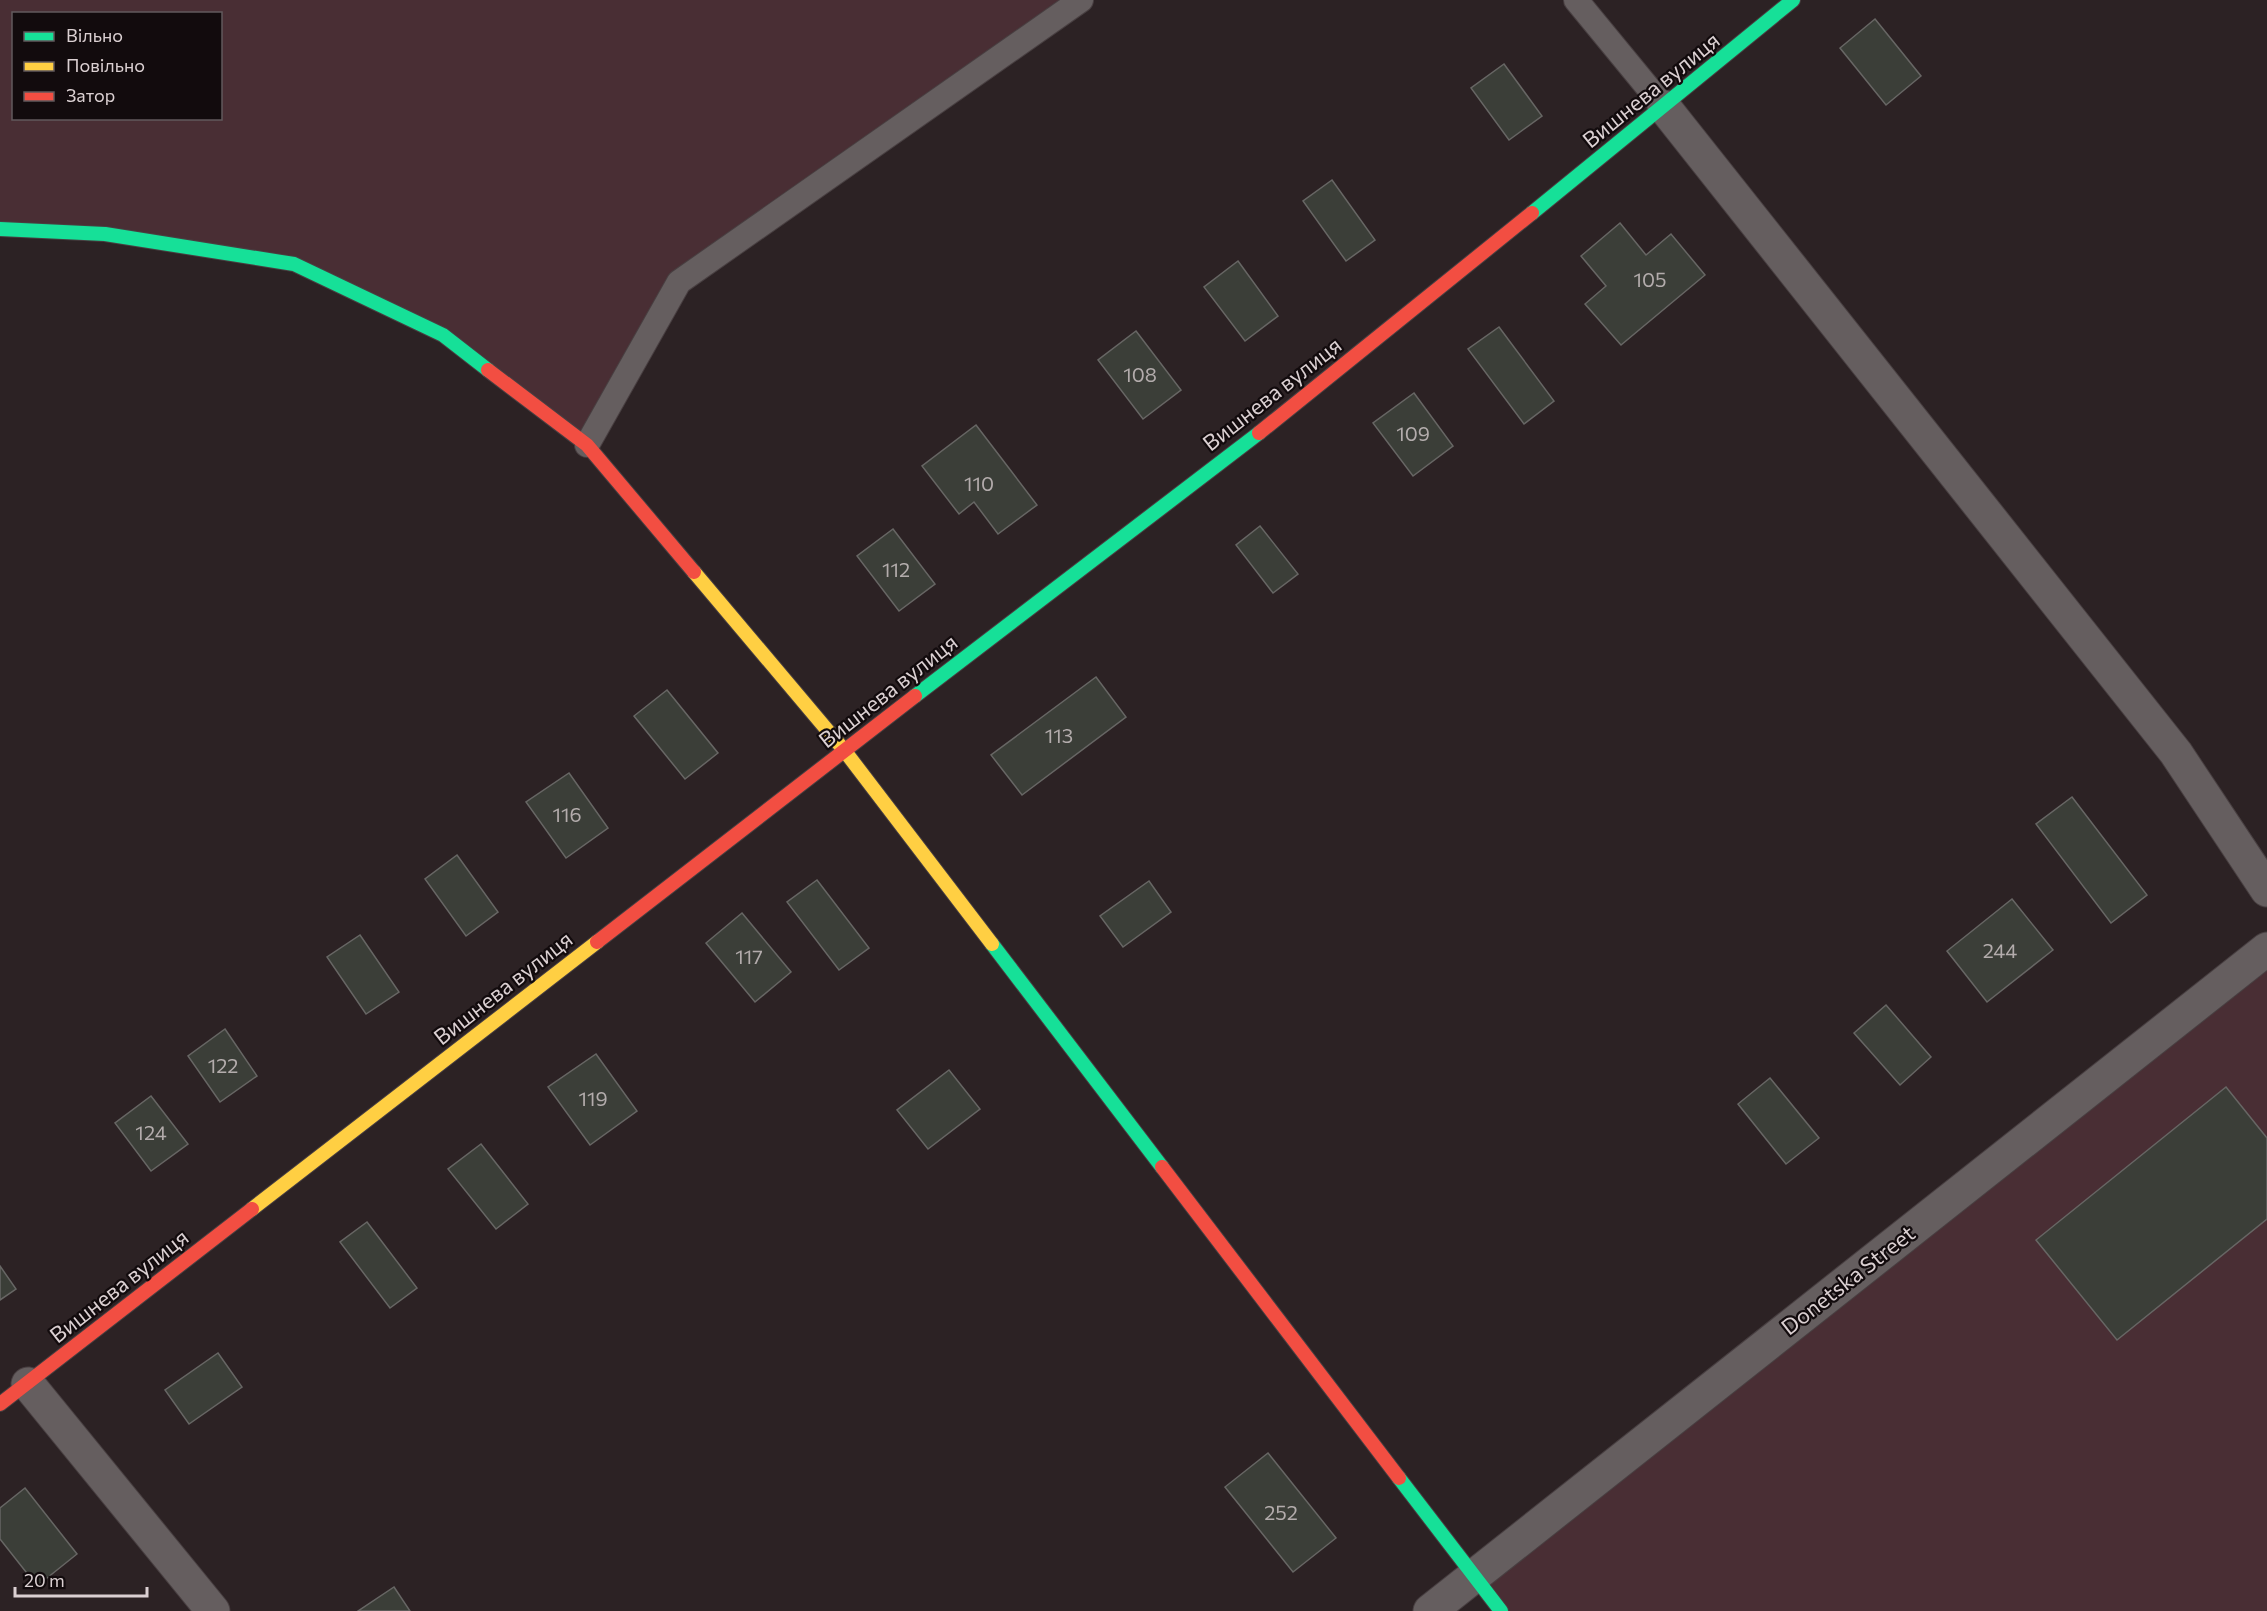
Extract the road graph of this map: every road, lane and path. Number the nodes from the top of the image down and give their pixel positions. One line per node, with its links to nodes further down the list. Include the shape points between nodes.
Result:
1 (1081, 0): 6 (lane, via 680,282)
2 (1576, 0): 4 (lane)
3 (1793, 0): 4 (street, Вишнева вулиця)
4 (1664, 107): 7 (street, Вишнева вулиця, via 1259,433); 8 (street, via 2176,753)
5 (0, 229): 6 (street, via 105,234 294,264 443,335)
6 (587, 445): 7 (street)
7 (844, 750): 10 (street, Вишнева вулиця); 12 (street)
8 (2267, 890)
9 (2267, 950): 12 (street, Donetska Street)
10 (28, 1384): 11 (street, Вишнева вулиця); 13 (street)
11 (0, 1404)
12 (1473, 1576): 14 (street, Donetska Street); 15 (street)
13 (213, 1611)
14 (1430, 1611)
15 (1501, 1611)

